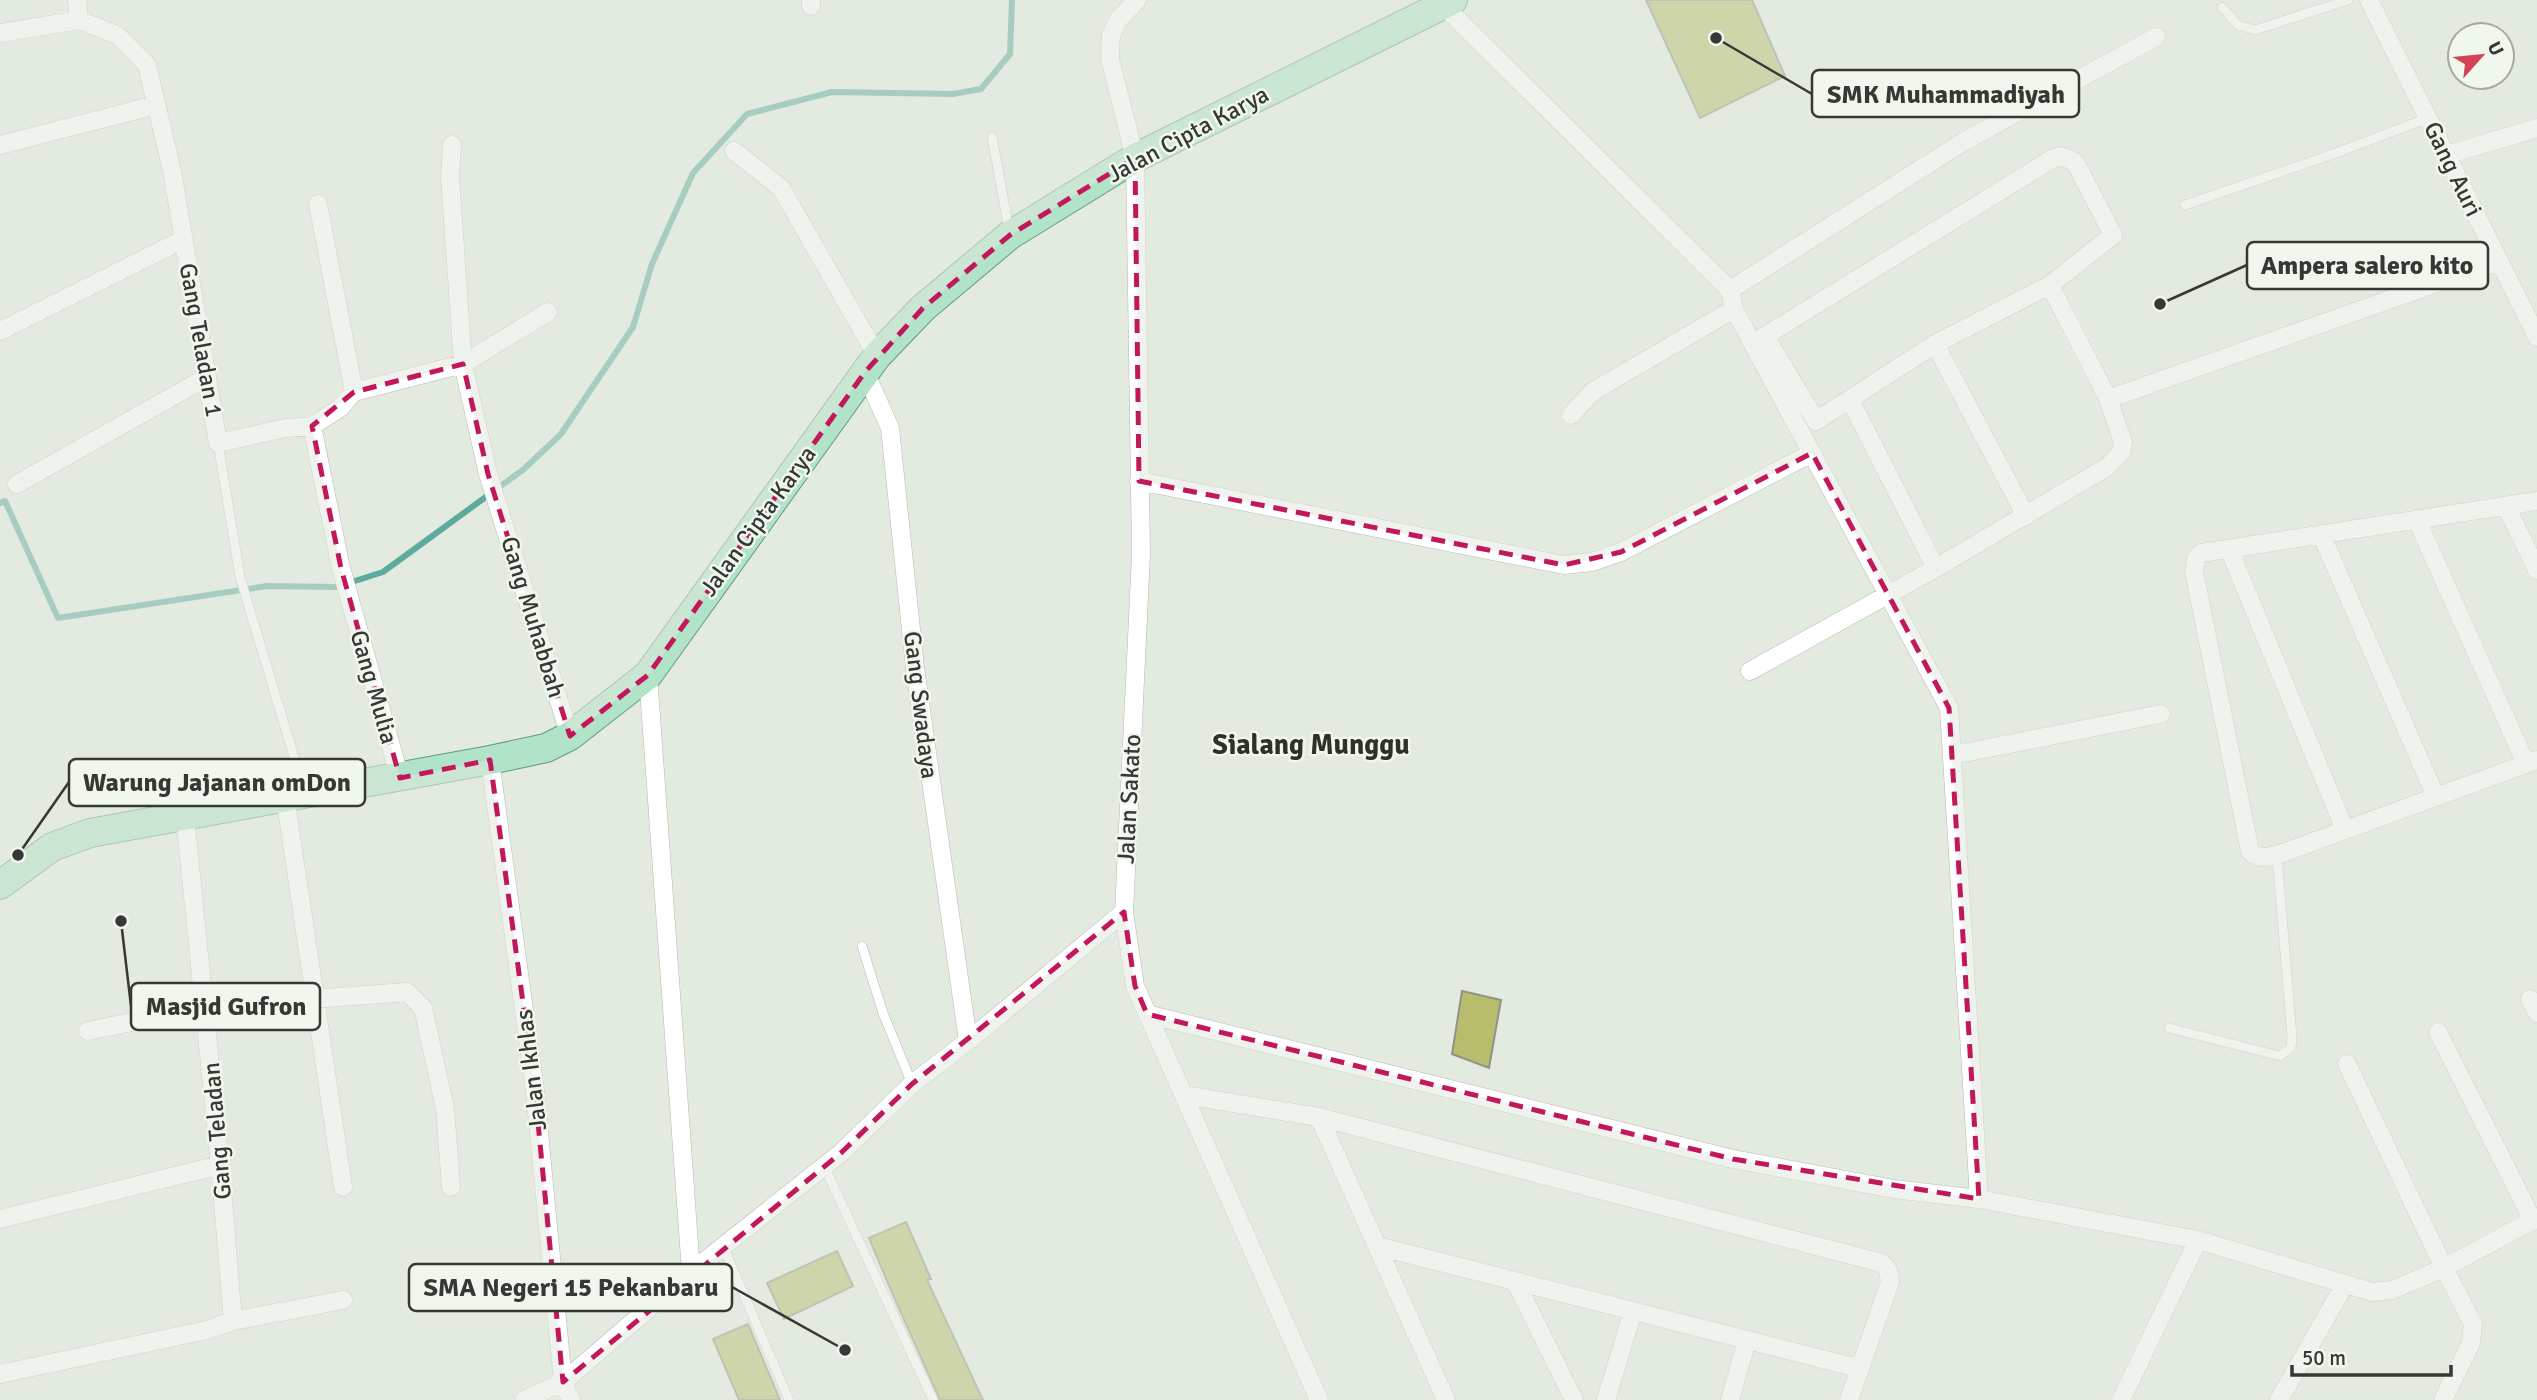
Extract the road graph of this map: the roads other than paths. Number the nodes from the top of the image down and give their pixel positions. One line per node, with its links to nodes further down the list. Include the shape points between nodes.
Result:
1 (77, 0): 7 (street)
2 (1137, 0): 18 (street, Jalan Sakato, via 1111,35 1110,59)
3 (2347, 0): 6 (lane, via 2255,30 2238,25)
4 (2369, 0): 11 (street, Gang Auri)
5 (1444, 2): 18 (main road, Jalan Cipta Karya); 25 (street)
6 (2221, 7)
7 (79, 20): 8 (street); 10 (street, Gang Teladan 1, via 117,35 147,65)
8 (0, 33)
9 (2156, 37): 25 (street, via 1963,142)
10 (156, 105): 14 (street); 22 (street, Gang Teladan 1)
11 (2428, 118): 17 (street, Gang Auri); 20 (lane)
12 (2537, 128): 17 (street)
13 (992, 137): 21 (lane)
14 (0, 145)
15 (452, 145): 32 (street, via 450,177)
16 (734, 151): 33 (street, Gang Swadaya, via 781,188)
17 (2446, 155): 23 (street, Gang Auri)
18 (1135, 158): 21 (main road, Jalan Cipta Karya); 42 (street, Jalan Sakato)
19 (318, 204): 35 (street)
20 (2185, 205)
21 (1010, 234): 33 (main road, Jalan Cipta Karya, via 923,307)
22 (184, 239): 29 (street); 34 (street, Gang Teladan 1)
23 (2499, 261): 26 (street, Gang Auri); 36 (street)
24 (2050, 285): 31 (street); 36 (street); 37 (street, via 2113,235 2075,162 2061,156 1765,336 1816,421)
25 (1730, 290): 27 (street)
26 (2530, 307): 30 (street, Gang Auri)
27 (1734, 309): 38 (street, via 1592,392); 41 (street)
28 (548, 312): 32 (street)
29 (0, 331)
30 (2537, 337)
31 (1935, 344): 37 (street); 46 (street)
32 (463, 364): 35 (street); 56 (street, Gang Muhabbah, via 488,474)
33 (871, 364): 54 (main road, Jalan Cipta Karya); 75 (street, Gang Swadaya, via 890,428 915,668)
34 (206, 377): 40 (street, Gang Teladan 1); 43 (street)
35 (354, 392): 39 (street, via 340,408)
36 (2108, 399): 46 (street, via 2123,442 2121,453 2107,467)
37 (1850, 400): 50 (street)
38 (1572, 415)
39 (312, 426): 40 (street); 60 (street, Gang Mulia, via 341,568)
40 (218, 443): 61 (lane, Gang Teladan 1, via 240,577)
41 (1812, 453): 42 (street, via 1621,552 1564,565); 52 (street)
42 (1139, 481): 67 (street, Jalan Sakato, via 1141,555)
43 (17, 485)
44 (2537, 501): 45 (street)
45 (2506, 506): 47 (street); 51 (street)
46 (2026, 516): 50 (street)
47 (2417, 520): 48 (street); 59 (street)
48 (2321, 534): 49 (street); 62 (street)
49 (2229, 549): 64 (street); 65 (street, via 2201,553 2194,571 2250,851 2258,858)
50 (1936, 568): 52 (street)
51 (2537, 570)
52 (1888, 595): 53 (street); 57 (street, via 1949,708)
53 (1750, 671)
54 (648, 675): 56 (main road, Jalan Cipta Karya); 91 (street)
55 (2161, 714): 57 (street)
56 (570, 736): 58 (main road, Jalan Cipta Karya, via 546,748)
57 (1953, 755): 84 (street)
58 (490, 760): 60 (main road, Jalan Cipta Karya); 100 (street, Jalan Ikhlas, via 535,1091)
59 (2532, 762): 62 (street)
60 (400, 778): 61 (main road, Jalan Cipta Karya)
61 (295, 795): 63 (main road, Jalan Cipta Karya); 69 (street)
62 (2435, 797): 64 (street)
63 (185, 816): 66 (main road, Jalan Cipta Karya, via 90,832 52,847); 70 (street, Gang Teladan)
64 (2345, 830): 65 (street)
65 (2277, 855): 72 (lane, via 2291,1046 2280,1056)
66 (0, 884)
67 (1124, 912): 71 (street, Jalan Sakato, via 1135,986); 75 (street)
68 (862, 946): 77 (lane)
69 (315, 999): 70 (street); 82 (street); 83 (street, via 407,992 423,1007 445,1108)
70 (205, 1007): 73 (street); 80 (street, Gang Teladan)
71 (1147, 1014): 78 (street, Jalan Sakato); 84 (street, via 1733,1159 1894,1189)
72 (2169, 1028)
73 (88, 1031)
74 (2438, 1032): 86 (street)
75 (968, 1041): 77 (street)
76 (2347, 1064): 90 (street)
77 (912, 1084): 81 (street)
78 (1184, 1095): 79 (street); 105 (street, Jalan Sakato)
79 (1319, 1117): 88 (street); 98 (street, via 1882,1263 1889,1282)
80 (220, 1165): 85 (street); 96 (street, Gang Teladan)
81 (824, 1166): 89 (street); 104 (lane)
82 (343, 1187)
83 (451, 1187)
84 (1979, 1199): 87 (street)
85 (0, 1219)
86 (2535, 1219): 90 (street)
87 (2198, 1241): 93 (street); 111 (street)
88 (1377, 1246): 92 (street); 106 (street)
89 (723, 1247): 91 (street); 103 (lane)
90 (2444, 1268): 93 (street, via 2392,1290 2372,1292); 113 (street, via 2473,1324 2471,1343)
91 (691, 1272): 100 (street)
92 (1515, 1281): 95 (street); 107 (street)
93 (2345, 1284): 112 (street)
94 (343, 1300): 96 (street)
95 (1633, 1311): 97 (street); 108 (street)
96 (233, 1321): 99 (street)
97 (1747, 1340): 98 (street); 109 (street)
98 (1858, 1368): 110 (street)
99 (0, 1374)
100 (563, 1382): 101 (street); 102 (street, Jalan Ikhlas)
101 (524, 1400)
102 (571, 1400)
103 (789, 1400)
104 (933, 1400)
105 (1319, 1400)
106 (1446, 1400)
107 (1574, 1400)
108 (1606, 1400)
109 (1730, 1400)
110 (1849, 1400)
111 (2121, 1400)
112 (2279, 1400)
113 (2443, 1400)

